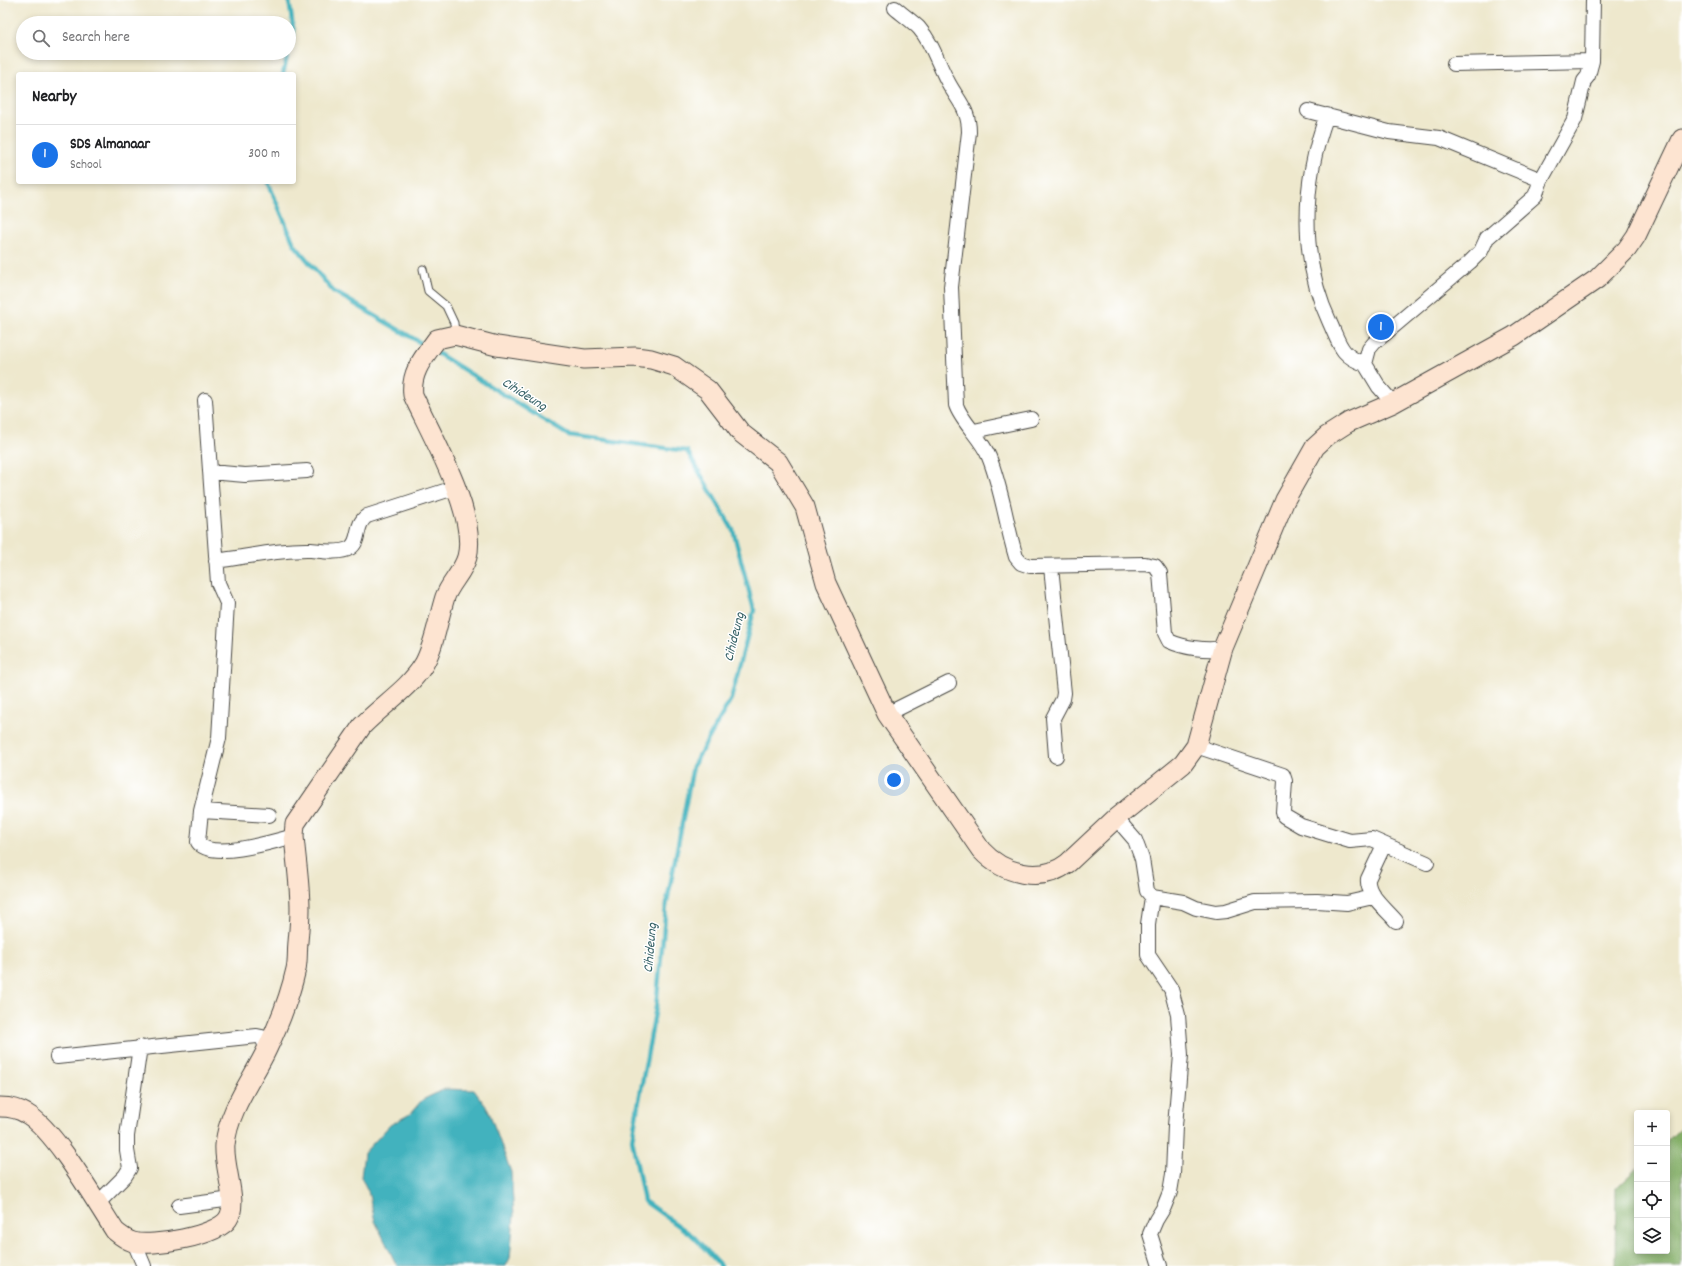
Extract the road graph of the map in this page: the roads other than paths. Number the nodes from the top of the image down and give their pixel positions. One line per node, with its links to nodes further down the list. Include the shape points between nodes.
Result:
1 (1593, 0): 3 (street)
2 (895, 8): 15 (street, via 918,28 932,46 948,82 963,103 968,121 969,132 951,287 956,405)
3 (1592, 61): 4 (street); 8 (street, via 1584,81 1575,119)
4 (1454, 64)
5 (1308, 111): 6 (street)
6 (1327, 115): 8 (street, via 1389,132 1439,138); 11 (street, via 1312,165 1308,246 1310,267 1319,299 1343,352 1352,360)
7 (1682, 139): 13 (main road, via 1636,236 1627,249 1597,279 1514,336)
8 (1541, 180): 11 (street, via 1535,196 1487,238 1481,251 1470,262 1374,343 1369,349)
9 (423, 269): 10 (lane, via 428,291 446,306 454,323)
10 (446, 337): 18 (main road, via 418,366 412,379 412,395); 23 (main road, via 584,359 651,359 674,366 708,390 741,433 778,462 805,507 826,583)
11 (1365, 364): 13 (street, via 1379,387)
12 (205, 400): 17 (street)
13 (1393, 403): 21 (main road, via 1349,422 1327,436 1316,447 1285,500)
14 (1031, 419): 15 (street)
15 (974, 431): 20 (street, via 989,456 1018,561 1030,566)
16 (307, 471): 17 (street, via 245,475)
17 (210, 472): 19 (street)
18 (457, 487): 19 (street, via 367,516 359,523 355,542 350,548 290,551); 29 (main road, via 468,531 467,556 465,564 447,592 424,663 407,686 362,726 298,819)
19 (216, 561): 26 (street, via 218,583 227,603 219,738)
20 (1051, 567): 21 (street, via 1145,564 1155,566 1160,573 1165,633 1169,641 1196,648); 25 (street, via 1064,693 1053,718)
21 (1223, 648): 24 (main road)
22 (950, 683): 23 (street)
23 (887, 714): 28 (main road, via 981,850 1000,866 1023,873 1050,874 1068,863)
24 (1196, 746): 28 (main road, via 1183,764); 30 (street, via 1282,775 1285,781 1284,816 1301,826 1350,841 1358,842 1370,838)
25 (1056, 756)
26 (201, 811): 27 (street); 29 (street, via 198,842 201,846 247,849)
27 (269, 815)
28 (1116, 818): 32 (street, via 1135,840 1142,859 1147,891)
29 (294, 836): 36 (main road, via 300,908 296,968)
30 (1384, 845): 31 (street); 33 (street, via 1368,880)
31 (1427, 863)
32 (1152, 897): 33 (street, via 1183,902 1216,912 1255,902 1347,903); 44 (street, via 1148,924 1148,955 1171,989 1178,1015 1181,1055 1170,1192 1150,1234)
33 (1373, 897): 34 (street)
34 (1396, 922)
35 (140, 1047): 36 (street, via 257,1036 262,1037); 37 (street); 40 (street, via 127,1136 130,1168)
36 (267, 1050): 39 (main road, via 245,1087 226,1139 226,1167)
37 (57, 1057)
38 (0, 1107): 40 (main road, via 20,1111 38,1122 57,1144)
39 (232, 1198): 41 (street); 42 (main road, via 230,1215 218,1229 155,1244)
40 (97, 1204): 42 (main road, via 115,1231)
41 (179, 1206)
42 (134, 1242): 43 (street)
43 (144, 1266)
44 (1160, 1266)

